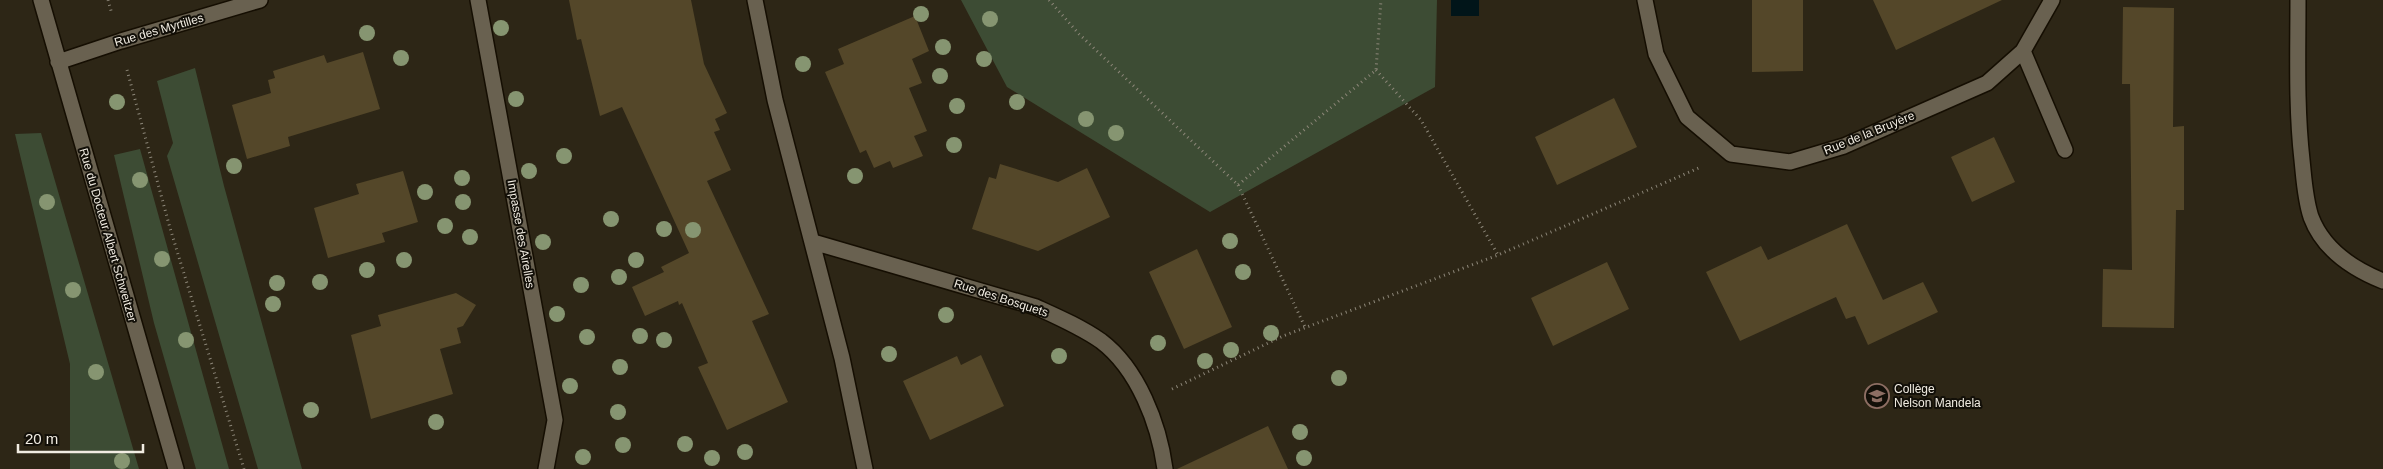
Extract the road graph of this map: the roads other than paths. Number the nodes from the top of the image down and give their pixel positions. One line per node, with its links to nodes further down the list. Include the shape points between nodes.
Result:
1 (41, 0): 9 (street, Rue du Docteur Albert Schweitzer)
2 (260, 0): 9 (street, Rue des Myrtilles, via 121,40)
3 (478, 0): 14 (street, Impasse des Airelles, via 555,420)
4 (755, 0): 11 (street, via 776,100)
5 (1645, 0): 8 (street, Rue de la Bruyère, via 1656,54 1687,117 1731,154 1790,162 1844,146 1987,84)
6 (2052, 0): 8 (street, Rue de la Bruyère)
7 (2298, 0): 12 (street, via 2298,130 2311,218 2327,244 2346,262)
8 (2023, 51): 10 (street)
9 (58, 62): 13 (street, Rue du Docteur Albert Schweitzer)
10 (2065, 150)
11 (813, 242): 15 (street); 16 (street, Rue des Bosquets, via 1036,307 1101,342 1122,363 1149,405)
12 (2383, 281)
13 (176, 469)
14 (546, 469)
15 (865, 469)
16 (1165, 469)

